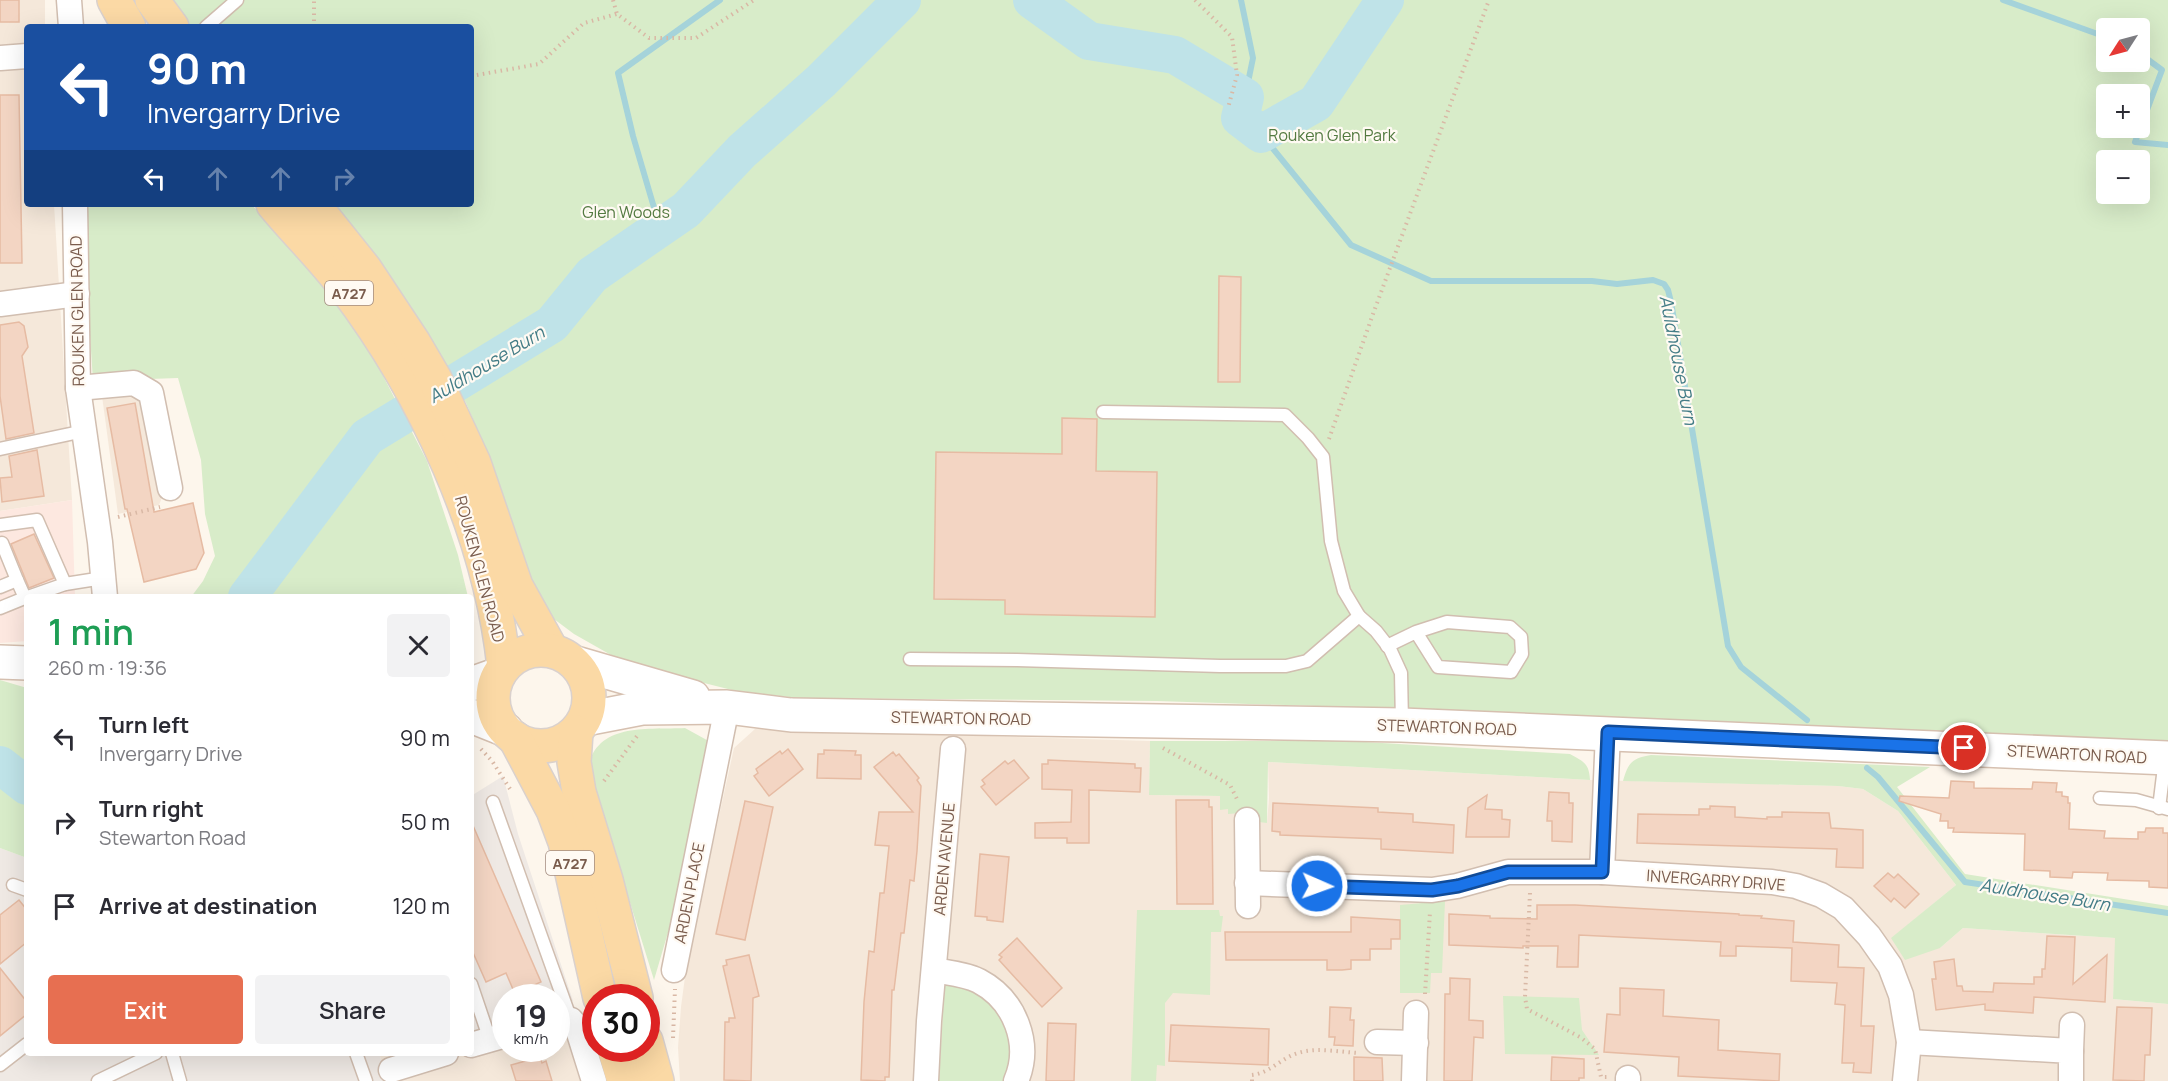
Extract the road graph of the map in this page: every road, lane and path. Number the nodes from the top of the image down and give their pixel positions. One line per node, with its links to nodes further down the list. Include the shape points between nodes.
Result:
1 (69, 0): 11 (street)
2 (114, 0): 12 (main road)
3 (152, 0): 13 (main road)
4 (237, 0): 14 (lane)
5 (314, 0): 15 (path)
6 (613, 0): 10 (path)
7 (754, 0): 10 (path, via 696,38 649,38)
8 (1195, 0): 19 (path, via 1232,37 1237,75)
9 (1489, 0): 31 (path)
10 (617, 14): 18 (path, via 584,23 539,64)
11 (71, 24)
12 (127, 24)
13 (170, 24)
14 (209, 24)
15 (314, 24)
16 (24, 56): 17 (street)
17 (0, 58)
18 (474, 75)
19 (1228, 108)
20 (75, 207): 23 (street, ROUKEN GLEN ROAD)
21 (276, 207): 25 (main road, ROUKEN GLEN ROAD / A727, via 326,262)
22 (315, 207): 25 (main road, ROUKEN GLEN ROAD / A727, via 365,269 414,343)
23 (77, 294): 24 (street); 26 (street, ROUKEN GLEN ROAD)
24 (0, 304)
25 (423, 386): 28 (main road, ROUKEN GLEN ROAD / A727)
26 (78, 388): 29 (street, ROUKEN GLEN ROAD); 32 (street, via 134,383 151,393)
27 (1103, 412): 31 (lane, via 1286,415)
28 (442, 422): 48 (main road, ROUKEN GLEN ROAD / A727, via 474,463 516,586); 52 (main road, ROUKEN GLEN ROAD / A727, via 493,603)
29 (84, 431): 30 (lane); 33 (street, ROUKEN GLEN ROAD)
30 (0, 448)
31 (1323, 457): 45 (lane, via 1331,541 1344,591)
32 (170, 488): 33 (path, via 163,506)
33 (96, 522): 40 (street, ROUKEN GLEN ROAD)
34 (0, 525): 38 (lane, via 37,520)
35 (0, 544): 36 (lane)
36 (5, 567): 37 (lane)
37 (17, 580): 39 (lane); 41 (lane)
38 (65, 584): 40 (lane); 42 (lane)
39 (0, 587)
40 (104, 587)
41 (25, 594)
42 (36, 594)
43 (24, 598): 44 (lane)
44 (0, 608)
45 (1359, 616): 47 (lane); 49 (lane, via 1307,661 1286,666)
46 (1416, 632): 46 (lane, via 1447,622 1510,627 1521,637 1522,654 1511,672 1438,668); 47 (lane)
47 (1387, 646): 57 (lane, via 1401,673)
48 (564, 657): 52 (main road, via 532,650); 53 (main road, STEWARTON ROAD); 56 (main road, via 585,676 589,691 589,705)
49 (910, 659)
50 (0, 662): 51 (main road)
51 (24, 663)
52 (492, 675): 59 (main road, via 498,718)
53 (727, 707): 55 (main road, STEWARTON ROAD, via 791,715); 56 (main road, STEWARTON ROAD, via 642,708); 71 (street, ARDEN PLACE)
54 (474, 717): 59 (main road)
55 (1158, 720): 57 (main road, STEWARTON ROAD); 65 (path, via 1162,747 1230,785)
56 (580, 725): 59 (main road, via 563,741 540,746); 75 (main road, A727, via 574,762 579,792)
57 (1402, 725): 58 (main road, STEWARTON ROAD)
58 (1608, 732): 61 (main road, STEWARTON ROAD); 67 (street)
59 (510, 734): 74 (main road, A727, via 553,810 565,842)
60 (953, 749): 72 (street, ARDEN AVENUE)
61 (2166, 758): 64 (lane)
62 (2100, 798): 64 (lane, via 2136,800)
63 (493, 802): 73 (lane)
64 (2163, 809)
65 (1247, 820): 70 (street, INVERGARRY DRIVE, via 1248,895)
66 (1531, 871): 67 (street, INVERGARRY DRIVE); 70 (street, INVERGARRY DRIVE, via 1493,875); 96 (path, via 1527,1009 1595,1049 1601,1077)
67 (1602, 872): 82 (street, INVERGARRY DRIVE, via 1772,882 1821,895 1843,908 1890,966 1901,995)
68 (13, 885): 69 (lane)
69 (24, 889)
70 (1432, 890): 77 (path, via 1424,997 1416,997)
71 (674, 970): 83 (path, via 676,1003)
72 (934, 970): 104 (street, ARDEN AVENUE); 105 (street, via 980,982 1005,1003 1020,1030 1023,1045)
73 (552, 984)
74 (597, 984)
75 (632, 984)
76 (474, 993): 80 (lane)
77 (1416, 1012): 84 (street)
78 (570, 1024): 101 (street, via 581,1035)
79 (2072, 1025): 86 (street)
80 (489, 1040)
81 (1377, 1042): 84 (street); 106 (path, via 1373,1054 1316,1050 1296,1053 1261,1074 1252,1075)
82 (1909, 1042): 86 (street); 108 (street, INVERGARRY DRIVE)
83 (660, 1043)
84 (1416, 1043): 107 (street)
85 (24, 1046): 93 (lane)
86 (2071, 1051): 109 (street)
87 (149, 1056): 94 (lane)
88 (173, 1056): 99 (lane)
89 (357, 1056): 100 (lane)
90 (436, 1056): 95 (street)
91 (618, 1062): 102 (main road)
92 (658, 1062): 103 (main road)
93 (0, 1065)
94 (123, 1068): 97 (lane); 98 (lane)
95 (391, 1070)
96 (1628, 1079)
97 (98, 1081)
98 (126, 1081)
99 (180, 1081)
100 (366, 1081)
101 (594, 1081)
102 (624, 1081)
103 (657, 1081)
104 (926, 1081)
105 (1016, 1081)
106 (1252, 1081)
107 (1414, 1081)
108 (1905, 1081)
109 (2071, 1081)

